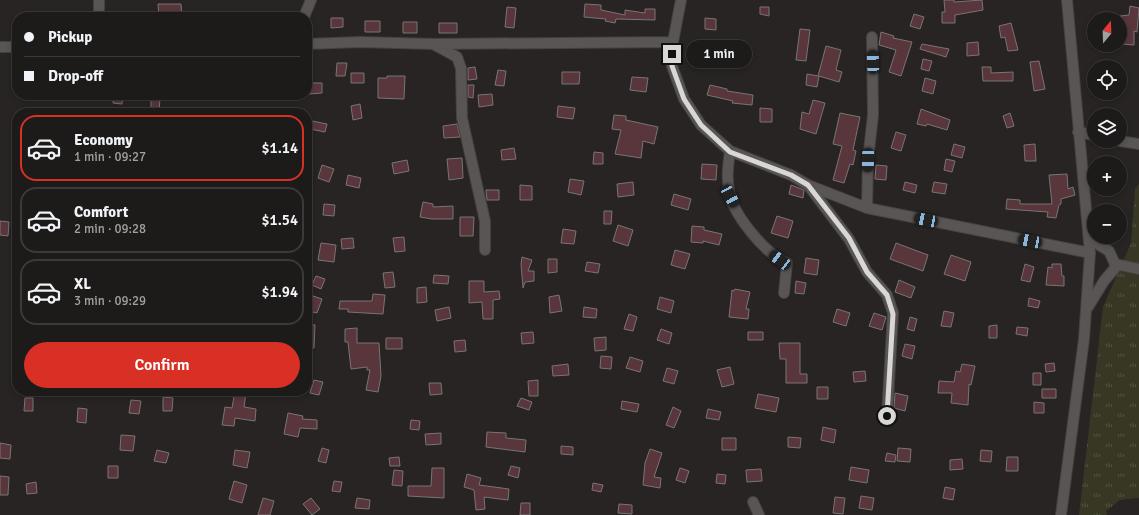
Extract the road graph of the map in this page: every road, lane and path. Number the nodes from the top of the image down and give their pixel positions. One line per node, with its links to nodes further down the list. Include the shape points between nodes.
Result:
1 (99, 0): 5 (street)
2 (311, 0): 6 (street)
3 (682, 0): 8 (street)
4 (1067, 0): 13 (street)
5 (99, 12)
6 (306, 12)
7 (872, 37): 19 (street, via 873,114 868,160)
8 (673, 42): 10 (street); 17 (street, via 672,66 684,99 701,125)
9 (312, 44): 10 (street)
10 (434, 44): 23 (street, via 457,57 461,68 462,118 485,221)
11 (0, 47): 12 (street)
12 (12, 47)
13 (1078, 132): 14 (street); 20 (street)
14 (1087, 134)
15 (1127, 142): 16 (street)
16 (1139, 144)
17 (730, 152): 18 (street, via 791,175); 27 (street, via 727,179 730,196 756,237 770,253 787,263)
18 (808, 185): 19 (street); 29 (street, via 849,238 867,272 887,295 893,314)
19 (867, 208): 24 (street)
20 (1087, 220)
21 (1089, 244): 24 (street)
22 (1097, 244): 25 (street, via 1109,252)
23 (485, 250)
24 (1090, 253): 28 (street)
25 (1116, 264): 26 (street); 28 (street)
26 (1139, 269)
27 (784, 293)
28 (1087, 309): 32 (street)
29 (887, 416)
30 (754, 502): 31 (street)
31 (758, 515)
32 (1061, 515)

